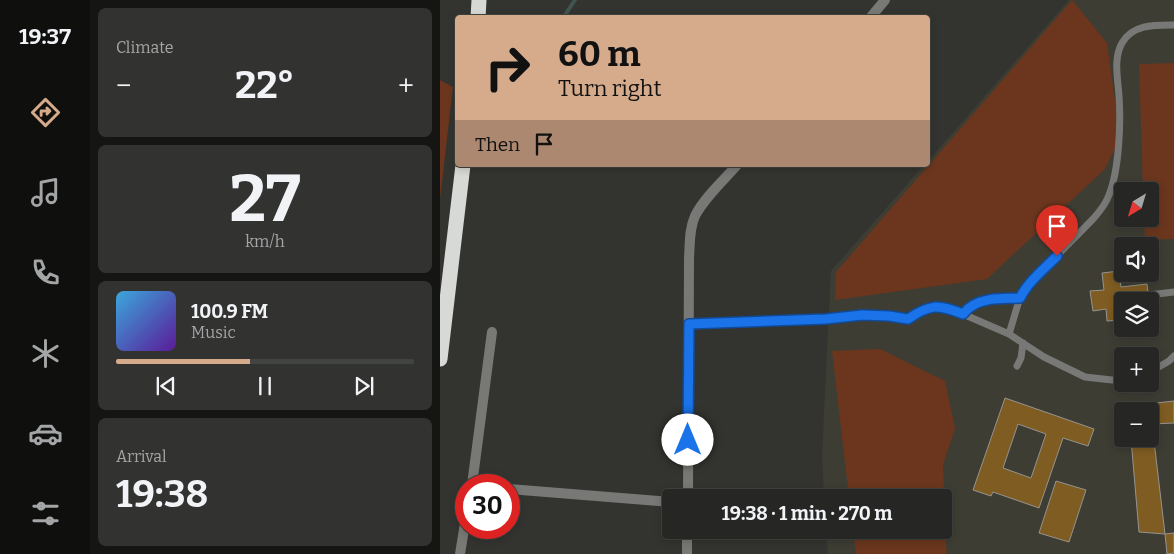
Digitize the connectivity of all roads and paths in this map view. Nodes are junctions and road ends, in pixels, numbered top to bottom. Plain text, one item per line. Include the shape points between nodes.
1 (479, 0) edge
2 (885, 0) edge
3 (478, 15) edge
4 (872, 15) edge
5 (1174, 25) edge
6 (463, 167) edge
7 (735, 167) edge
8 (1174, 292) edge
9 (1159, 294) edge
10 (1020, 298) junction
11 (963, 314) junction
12 (826, 319) joint
13 (689, 324) junction
14 (492, 332) dead end
15 (1009, 334) junction
16 (1023, 343) junction
17 (1174, 356) edge
18 (440, 359) edge
19 (1017, 366) dead end
20 (1159, 367) edge
21 (1114, 380) edge
22 (473, 474) edge
23 (688, 489) edge
24 (520, 490) edge
25 (662, 501) edge
26 (462, 539) edge
27 (687, 539) edge
28 (460, 554) edge
29 (687, 554) edge

1 - 3 highway
2 - 4 street
5 - 10 lane via 1140,28 1123,42 1117,65 1120,121 1117,161 1109,196 1094,218 1034,279
6 - 18 highway
7 - 13 street via 705,201 690,232
8 - 9 lane
10 - 11 lane via 979,302
10 - 15 lane
11 - 12 lane via 937,307 926,308 908,319 862,315
11 - 15 lane
12 - 13 street
13 - 23 street
14 - 22 street
15 - 16 lane
16 - 19 lane
16 - 21 lane via 1085,377
17 - 20 lane
24 - 25 street
26 - 28 street
27 - 29 street

